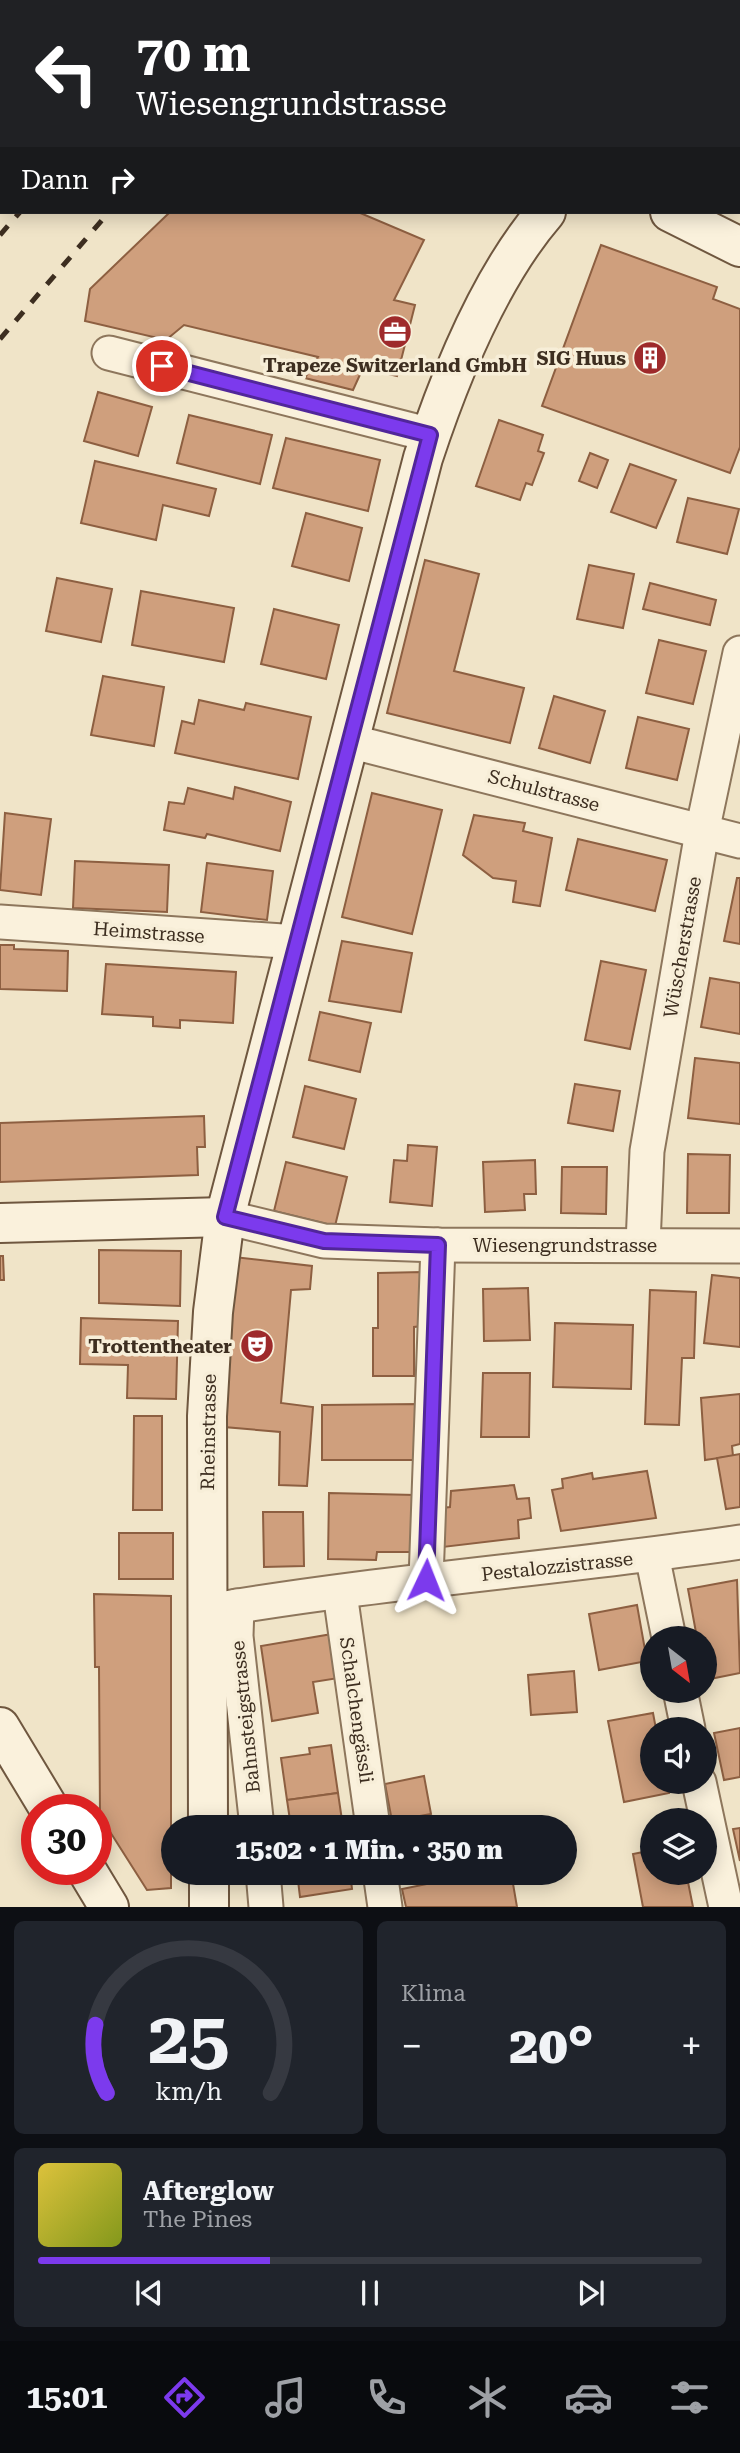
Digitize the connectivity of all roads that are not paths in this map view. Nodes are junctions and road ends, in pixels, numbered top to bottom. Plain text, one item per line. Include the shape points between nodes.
1 (545, 214) edge
2 (674, 214) edge
3 (740, 247) edge
4 (109, 353) dead end
5 (430, 435) junction
6 (740, 653) edge
7 (349, 741) junction
8 (702, 832) junction
9 (740, 841) edge
10 (0, 922) edge
11 (298, 942) junction
12 (225, 1217) junction
13 (0, 1223) edge
14 (643, 1244) junction
15 (438, 1245) junction
16 (740, 1246) edge
17 (740, 1542) edge
18 (652, 1555) junction
19 (426, 1580) junction
20 (340, 1593) junction
21 (223, 1609) junction
22 (667, 1626) edge
23 (0, 1727) edge
24 (40, 1794) edge
25 (702, 1794) edge
26 (209, 1815) edge
27 (256, 1815) edge
28 (371, 1815) edge
29 (96, 1885) edge
30 (209, 1885) edge
31 (264, 1885) edge
32 (382, 1885) edge
33 (109, 1907) edge
34 (209, 1907) edge
35 (267, 1907) edge
36 (385, 1907) edge
37 (726, 1907) edge

1 - 5 street, Rheinstrasse via 485,308
2 - 3 street
4 - 5 street
5 - 7 street, Rheinstrasse
6 - 8 street, Wüscherstrasse
7 - 8 street, Schulstrasse
7 - 11 street, Rheinstrasse
8 - 9 street, Schulstrasse
8 - 14 street, Wüscherstrasse via 647,1151
10 - 11 street, Heimstrasse
11 - 12 street, Rheinstrasse
12 - 13 street
12 - 15 street, Wiesengrundstrasse via 324,1241
12 - 21 street, Rheinstrasse via 207,1416
14 - 15 street, Wiesengrundstrasse
14 - 16 street, Wiesengrundstrasse
15 - 19 street
17 - 18 street, Pestalozzistrasse
18 - 19 street, Pestalozzistrasse
18 - 22 street
19 - 20 street, Pestalozzistrasse
20 - 21 street, Pestalozzistrasse
20 - 28 street, Schalchengässli
21 - 26 street, Rheinstrasse
21 - 27 street, Bahnsteigstrasse via 236,1636
23 - 24 street
25 - 37 street
29 - 33 street
30 - 34 street
31 - 35 street
32 - 36 street

